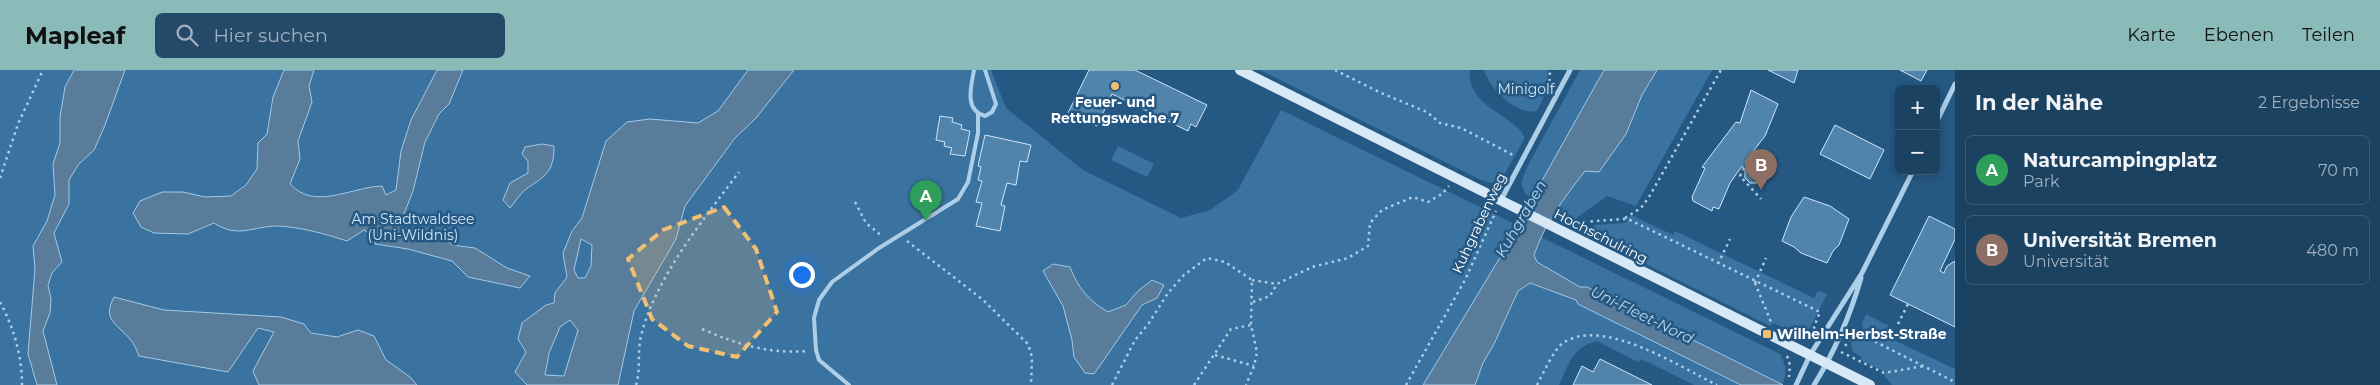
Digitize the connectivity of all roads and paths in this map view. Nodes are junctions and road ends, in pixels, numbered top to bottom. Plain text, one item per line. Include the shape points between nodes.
1 (43, 70) edge
2 (974, 70) edge
3 (985, 70) edge
4 (1240, 70) edge
5 (1335, 70) edge
6 (1570, 70) edge
7 (1721, 70) edge
8 (1955, 84) edge
9 (978, 114) junction
10 (1940, 115) edge
11 (1522, 159) junction
12 (1744, 168) dead end
13 (739, 172) dead end
14 (1911, 175) edge
15 (0, 178) edge
16 (1456, 178) junction
17 (1761, 199) dead end
18 (1501, 200) junction
19 (855, 202) dead end
20 (1624, 218) junction
21 (1548, 225) junction
22 (899, 235) junction
23 (1730, 240) dead end
24 (889, 242) junction
25 (1766, 258) dead end
26 (1718, 264) junction
27 (1862, 273) junction
28 (1252, 280) junction
29 (1755, 283) junction
30 (1277, 284) junction
31 (0, 302) edge
32 (1253, 302) junction
33 (1908, 304) dead end
34 (1898, 324) dead end
35 (1251, 325) junction
36 (1777, 326) dead end
37 (702, 329) dead end
38 (1856, 332) dead end
39 (1790, 334) dead end
40 (1798, 335) dead end
41 (1819, 341) junction
42 (816, 350) junction
43 (1215, 355) junction
44 (1810, 355) junction
45 (1852, 357) dead end
46 (1828, 363) junction
47 (1254, 366) junction
48 (1924, 366) junction
49 (1955, 382) edge
50 (22, 385) edge
51 (636, 385) edge
52 (849, 385) edge
53 (1030, 385) edge
54 (1112, 385) edge
55 (1194, 385) edge
56 (1246, 385) edge
57 (1406, 385) edge
58 (1537, 385) edge
59 (1717, 385) edge
60 (1796, 385) edge
61 (1814, 385) edge
62 (1870, 385) edge

1 - 15 path via 18,124
2 - 9 lane via 970,96 972,108
3 - 9 lane via 996,104 985,116
4 - 16 street, Hochschulring
5 - 11 path
6 - 11 street, Kuhgrabenweg
7 - 20 path via 1649,196 1640,208
8 - 10 street
9 - 22 lane via 978,133 968,182 958,199
11 - 18 street, Kuhgrabenweg
12 - 17 path via 1740,176
13 - 51 path via 687,242 655,298 641,336
14 - 27 street
16 - 18 street, Hochschulring
16 - 30 path via 1436,199 1428,202 1413,196 1382,210 1370,223 1368,246 1348,258 1312,267
18 - 21 street, Hochschulring
18 - 57 path, Kuhgrabenweg via 1465,280
19 - 24 path via 866,223
20 - 21 path
20 - 26 path
21 - 44 street, Hochschulring
22 - 24 lane
22 - 53 path via 982,299 1028,344 1032,357
23 - 26 path
24 - 42 lane via 832,282 819,300 814,318
25 - 29 path
26 - 29 path
27 - 41 street
27 - 46 street via 1854,302
28 - 30 path
28 - 32 path
28 - 54 path via 1225,262 1207,258 1184,275 1135,340
29 - 36 path via 1771,323
29 - 41 path via 1820,312 1814,327
30 - 32 path via 1270,296
31 - 50 path via 12,325
32 - 35 path
33 - 34 path
35 - 43 path via 1231,329
35 - 47 path via 1257,352
37 - 42 path via 737,344 761,349 783,353
38 - 48 path
39 - 40 path
41 - 44 street
42 - 52 lane via 819,360
43 - 47 path
43 - 55 path
44 - 46 street, Hochschulring
44 - 60 street
45 - 48 path via 1884,373
46 - 61 street
46 - 62 street, Hochschulring
47 - 56 path
48 - 49 path
58 - 59 path via 1561,344 1573,338 1596,335 1628,343

